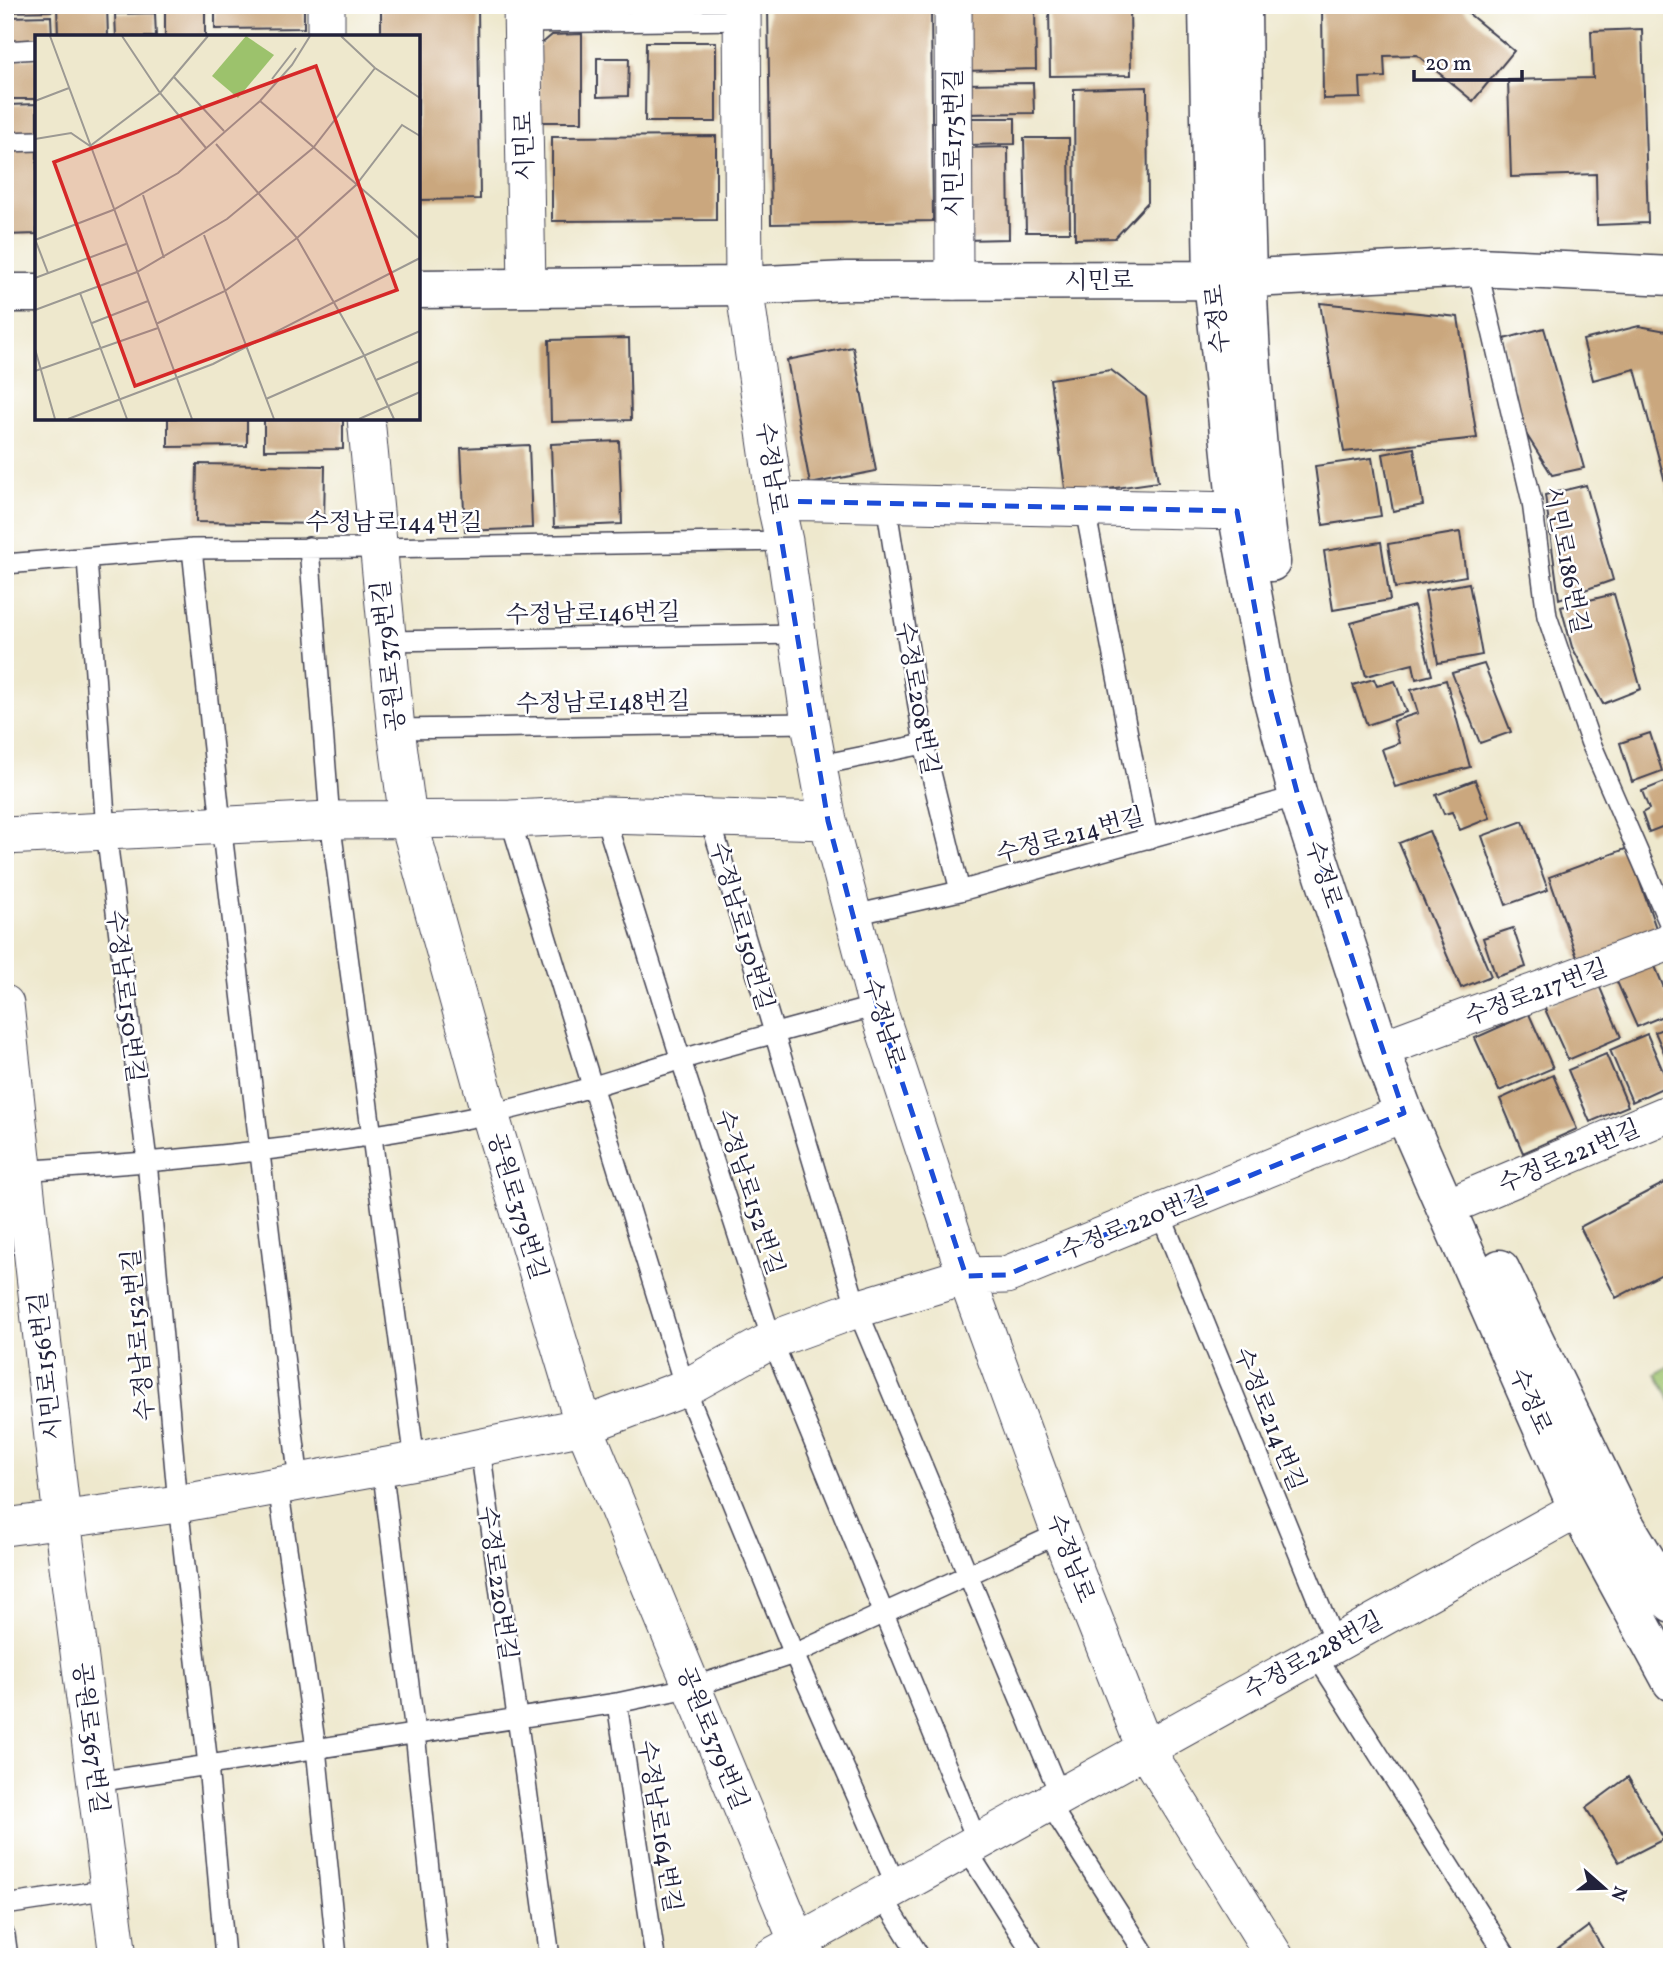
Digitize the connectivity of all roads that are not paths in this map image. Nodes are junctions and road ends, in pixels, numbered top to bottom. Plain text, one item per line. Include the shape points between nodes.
1 (326, 5) edge
2 (953, 5) edge
3 (1208, 5) edge
4 (1242, 5) edge
5 (742, 13) edge
6 (522, 14) edge
7 (326, 35) edge
8 (35, 49) edge
9 (5, 51) edge
10 (35, 141) edge
11 (5, 142) edge
12 (1477, 267) junction
13 (1672, 276) edge
14 (1229, 279) junction
15 (954, 281) junction
16 (744, 286) junction
17 (527, 288) junction
18 (420, 289) edge
19 (5, 293) edge
20 (35, 293) edge
21 (366, 420) edge
22 (775, 501) junction
23 (886, 503) junction
24 (1085, 509) junction
25 (1237, 511) junction
26 (784, 541) junction
27 (309, 547) junction
28 (377, 548) junction
29 (192, 549) junction
30 (87, 558) junction
31 (5, 564) edge
32 (798, 634) junction
33 (387, 641) junction
34 (810, 723) junction
35 (396, 729) junction
36 (924, 744) junction
37 (818, 759) junction
38 (1298, 796) junction
39 (604, 815) junction
40 (710, 818) junction
41 (408, 819) junction
42 (510, 819) junction
43 (330, 820) junction
44 (828, 821) junction
45 (221, 824) junction
46 (106, 831) junction
47 (5, 836) edge
48 (1149, 839) junction
49 (960, 891) junction
50 (854, 915) junction
51 (1672, 930) edge
52 (1672, 941) edge
53 (5, 1004) edge
54 (877, 1006) junction
55 (773, 1033) junction
56 (1400, 1042) junction
57 (681, 1060) junction
58 (592, 1088) junction
59 (1672, 1112) edge
60 (490, 1114) junction
61 (1404, 1114) junction
62 (372, 1136) junction
63 (261, 1151) junction
64 (147, 1161) junction
65 (14, 1171) edge
66 (1466, 1199) junction
67 (1160, 1213) junction
68 (966, 1276) junction
69 (857, 1309) junction
70 (772, 1340) junction
71 (685, 1388) junction
72 (584, 1426) junction
73 (480, 1448) junction
74 (398, 1464) junction
75 (289, 1484) junction
76 (178, 1504) junction
77 (1578, 1508) junction
78 (62, 1520) junction
79 (5, 1527) edge
80 (1060, 1533) junction
81 (967, 1574) junction
82 (1672, 1603) edge
83 (885, 1613) junction
84 (1325, 1648) junction
85 (794, 1654) junction
86 (1672, 1682) edge
87 (692, 1687) junction
88 (617, 1703) junction
89 (516, 1718) junction
90 (415, 1734) junction
91 (316, 1748) junction
92 (1145, 1748) junction
93 (208, 1765) junction
94 (96, 1782) junction
95 (1054, 1798) junction
96 (971, 1844) junction
97 (110, 1889) junction
98 (889, 1890) junction
99 (5, 1905) edge
100 (5, 1935) edge
101 (792, 1951) edge
102 (8, 1957) edge
103 (118, 1957) edge
104 (225, 1957) edge
105 (337, 1957) edge
106 (438, 1957) edge
107 (550, 1957) edge
108 (654, 1957) edge
109 (920, 1957) edge
110 (1035, 1957) edge
111 (1147, 1957) edge
112 (1275, 1957) edge
113 (1507, 1957) edge

1 - 7 street
2 - 15 street, 시민로175번길
3 - 14 main road, 수정로
4 - 14 main road, 수정로
5 - 6 lane, 수정남로
5 - 16 street, 수정남로
6 - 17 street, 시민로
8 - 9 lane
10 - 11 lane
12 - 13 main road, 시민로
12 - 14 main road, 시민로
12 - 51 lane, 시민로186번길 via 1532,502 1548,616 1591,741
14 - 15 main road, 시민로
14 - 25 main road, 수정로
14 - 56 main road, 수정로 via 1283,650 1326,813
15 - 16 main road, 시민로
16 - 17 main road, 시민로
16 - 22 street, 수정남로
17 - 18 main road, 시민로
19 - 20 main road
21 - 28 street, 공원로379번길
22 - 23 street
22 - 26 street, 수정남로
23 - 24 street
23 - 36 lane, 수정로208번길
24 - 25 street
24 - 48 lane
25 - 38 main road, 수정로 via 1269,685
26 - 28 lane, 수정남로144번길
26 - 32 street, 수정남로
27 - 28 lane, 수정남로144번길
27 - 29 lane, 수정남로144번길
27 - 43 lane
28 - 33 street, 공원로379번길
29 - 30 lane, 수정남로144번길
29 - 45 lane
30 - 31 lane, 수정남로144번길
30 - 46 lane, 수정남로150번길
32 - 33 lane, 수정남로146번길
32 - 34 street, 수정남로
33 - 35 street, 공원로379번길
34 - 35 lane, 수정남로148번길
34 - 37 street, 수정남로
35 - 41 street, 공원로379번길
36 - 37 lane via 835,762
36 - 49 lane, 수정로208번길
37 - 44 street, 수정남로
38 - 48 lane, 수정로214번길
38 - 61 main road, 수정로
39 - 40 street, 수정남로150번길
39 - 42 street, 수정남로150번길
39 - 57 lane
40 - 44 street, 수정남로150번길
40 - 55 lane, 수정남로150번길
41 - 42 street, 수정남로150번길
41 - 43 street, 수정남로150번길
41 - 60 street, 공원로379번길
42 - 58 lane
43 - 45 street, 수정남로150번길
43 - 62 lane
44 - 50 street, 수정남로
45 - 46 street, 수정남로150번길
45 - 63 lane
46 - 47 street, 수정남로150번길
46 - 64 lane, 수정남로150번길
48 - 49 lane, 수정로214번길
49 - 50 lane, 수정로214번길
50 - 54 street, 수정남로
52 - 56 street, 수정로217번길
53 - 65 street, 시민로156번길
54 - 55 lane
54 - 68 street, 수정남로
55 - 57 lane
55 - 69 lane
56 - 66 main road, 수정로
57 - 58 lane
57 - 70 lane, 수정남로152번길
58 - 60 lane
58 - 71 lane
59 - 66 street, 수정로221번길
60 - 62 lane
60 - 72 street, 공원로379번길
61 - 67 street, 수정로220번길
61 - 77 main road, 수정로
62 - 63 lane
62 - 74 lane
63 - 64 lane
63 - 75 lane
64 - 65 lane
64 - 76 lane, 수정남로152번길
65 - 78 street, 시민로156번길
66 - 82 main road, 수정로 via 1622,1520
67 - 68 street, 수정로220번길 via 1006,1275
67 - 84 lane, 수정로214번길
68 - 69 street, 수정로220번길
68 - 80 street, 수정남로
69 - 70 street, 수정로220번길
69 - 81 lane
70 - 71 street, 수정로220번길
70 - 83 lane
71 - 72 street, 수정로220번길
71 - 85 lane
72 - 73 street, 수정로220번길
72 - 87 street, 공원로379번길
73 - 74 street, 수정로220번길
73 - 89 lane, 수정로220번길
74 - 75 street, 수정로220번길
74 - 90 lane
75 - 76 street, 수정로220번길
75 - 91 lane
76 - 78 street, 수정로220번길
76 - 93 lane
77 - 84 street, 수정로228번길
77 - 86 main road, 수정로
78 - 79 street, 수정로220번길
78 - 94 street, 공원로367번길
80 - 81 lane
80 - 92 street, 수정남로
81 - 83 lane
81 - 95 lane
83 - 85 lane
83 - 96 lane
84 - 92 street, 수정로228번길
84 - 113 lane, 수정로214번길
85 - 87 lane
85 - 98 lane
87 - 88 lane
87 - 101 street, 공원로379번길
88 - 89 lane
88 - 108 lane, 수정남로164번길
89 - 90 lane
89 - 107 lane
90 - 91 lane
90 - 106 lane
91 - 93 lane
91 - 105 lane
92 - 95 street, 수정로228번길
92 - 112 street, 수정남로
93 - 94 lane
93 - 104 lane
94 - 97 street, 공원로367번길
95 - 96 street, 수정로228번길
95 - 111 lane
96 - 98 street, 수정로228번길
96 - 110 lane
97 - 99 lane
97 - 103 street, 공원로367번길
98 - 101 street, 수정로228번길
98 - 109 lane
100 - 102 lane

